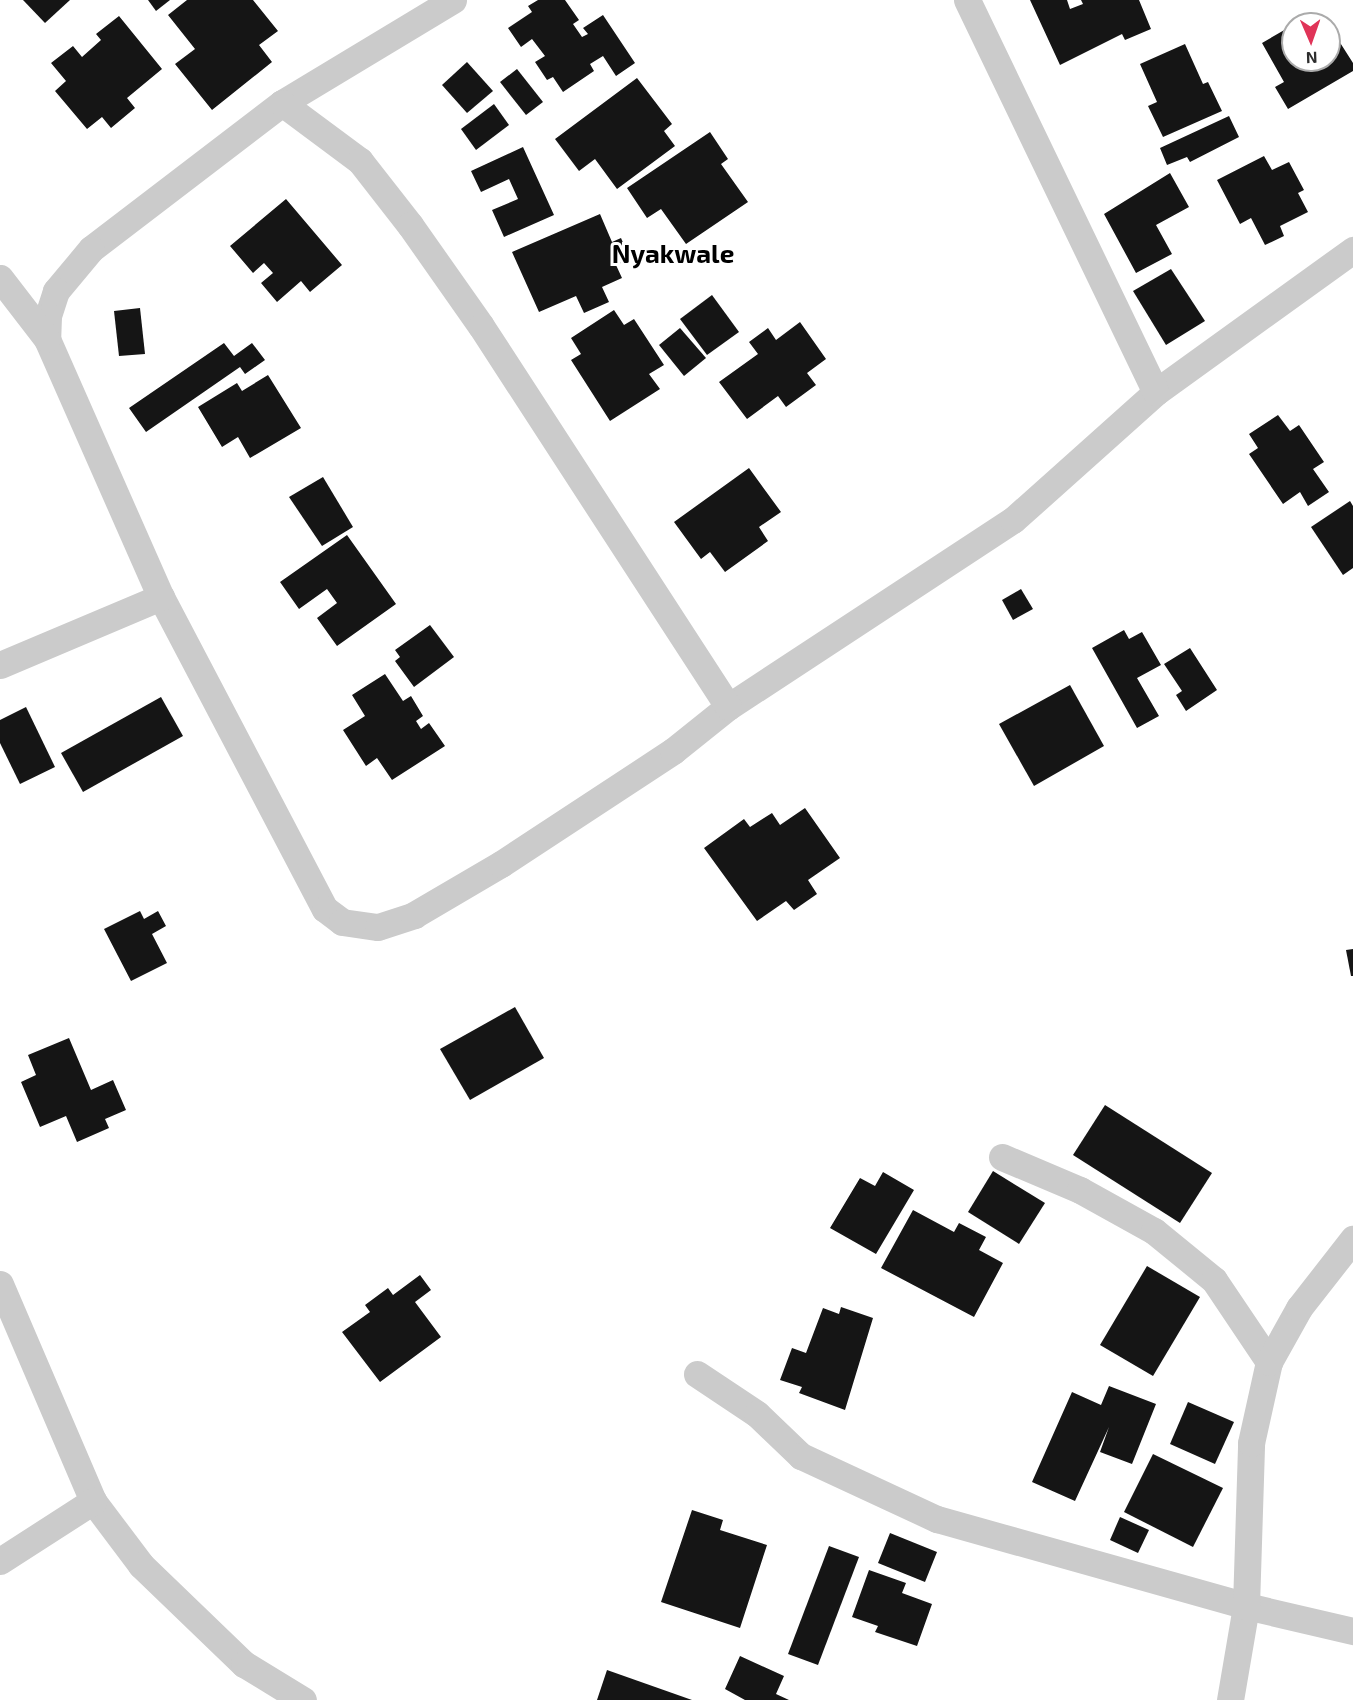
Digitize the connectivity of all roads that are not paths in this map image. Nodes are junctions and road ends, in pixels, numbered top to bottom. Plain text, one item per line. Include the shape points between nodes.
1 (453, 0) edge
2 (967, 0) edge
3 (282, 103) junction
4 (1353, 250) edge
5 (0, 278) edge
6 (9, 306) edge
7 (47, 339) junction
8 (1156, 392) junction
9 (161, 597) junction
10 (0, 665) edge
11 (728, 707) junction
12 (1002, 1156) dead end
13 (1353, 1239) edge
14 (0, 1284) edge
15 (1269, 1362) junction
16 (697, 1374) dead end
17 (93, 1501) junction
18 (0, 1561) edge
19 (1246, 1606) junction
20 (1353, 1631) edge
21 (303, 1700) edge
22 (1230, 1700) edge

1 - 3 street
2 - 8 street
3 - 7 street via 91,249 56,291 48,316
3 - 11 street via 360,161 410,225 481,326
4 - 8 street
5 - 6 street
6 - 7 street
7 - 9 street
8 - 11 street via 1013,520
9 - 10 street
9 - 11 street via 325,909 342,922 378,927 414,915 501,864 673,751
12 - 15 street via 1080,1190 1154,1231 1214,1280
13 - 15 street via 1299,1308
14 - 17 street
15 - 19 street via 1251,1443
16 - 19 street via 757,1414 801,1456 937,1519
17 - 18 street
17 - 21 street via 141,1565 244,1664
19 - 20 street
19 - 22 street

